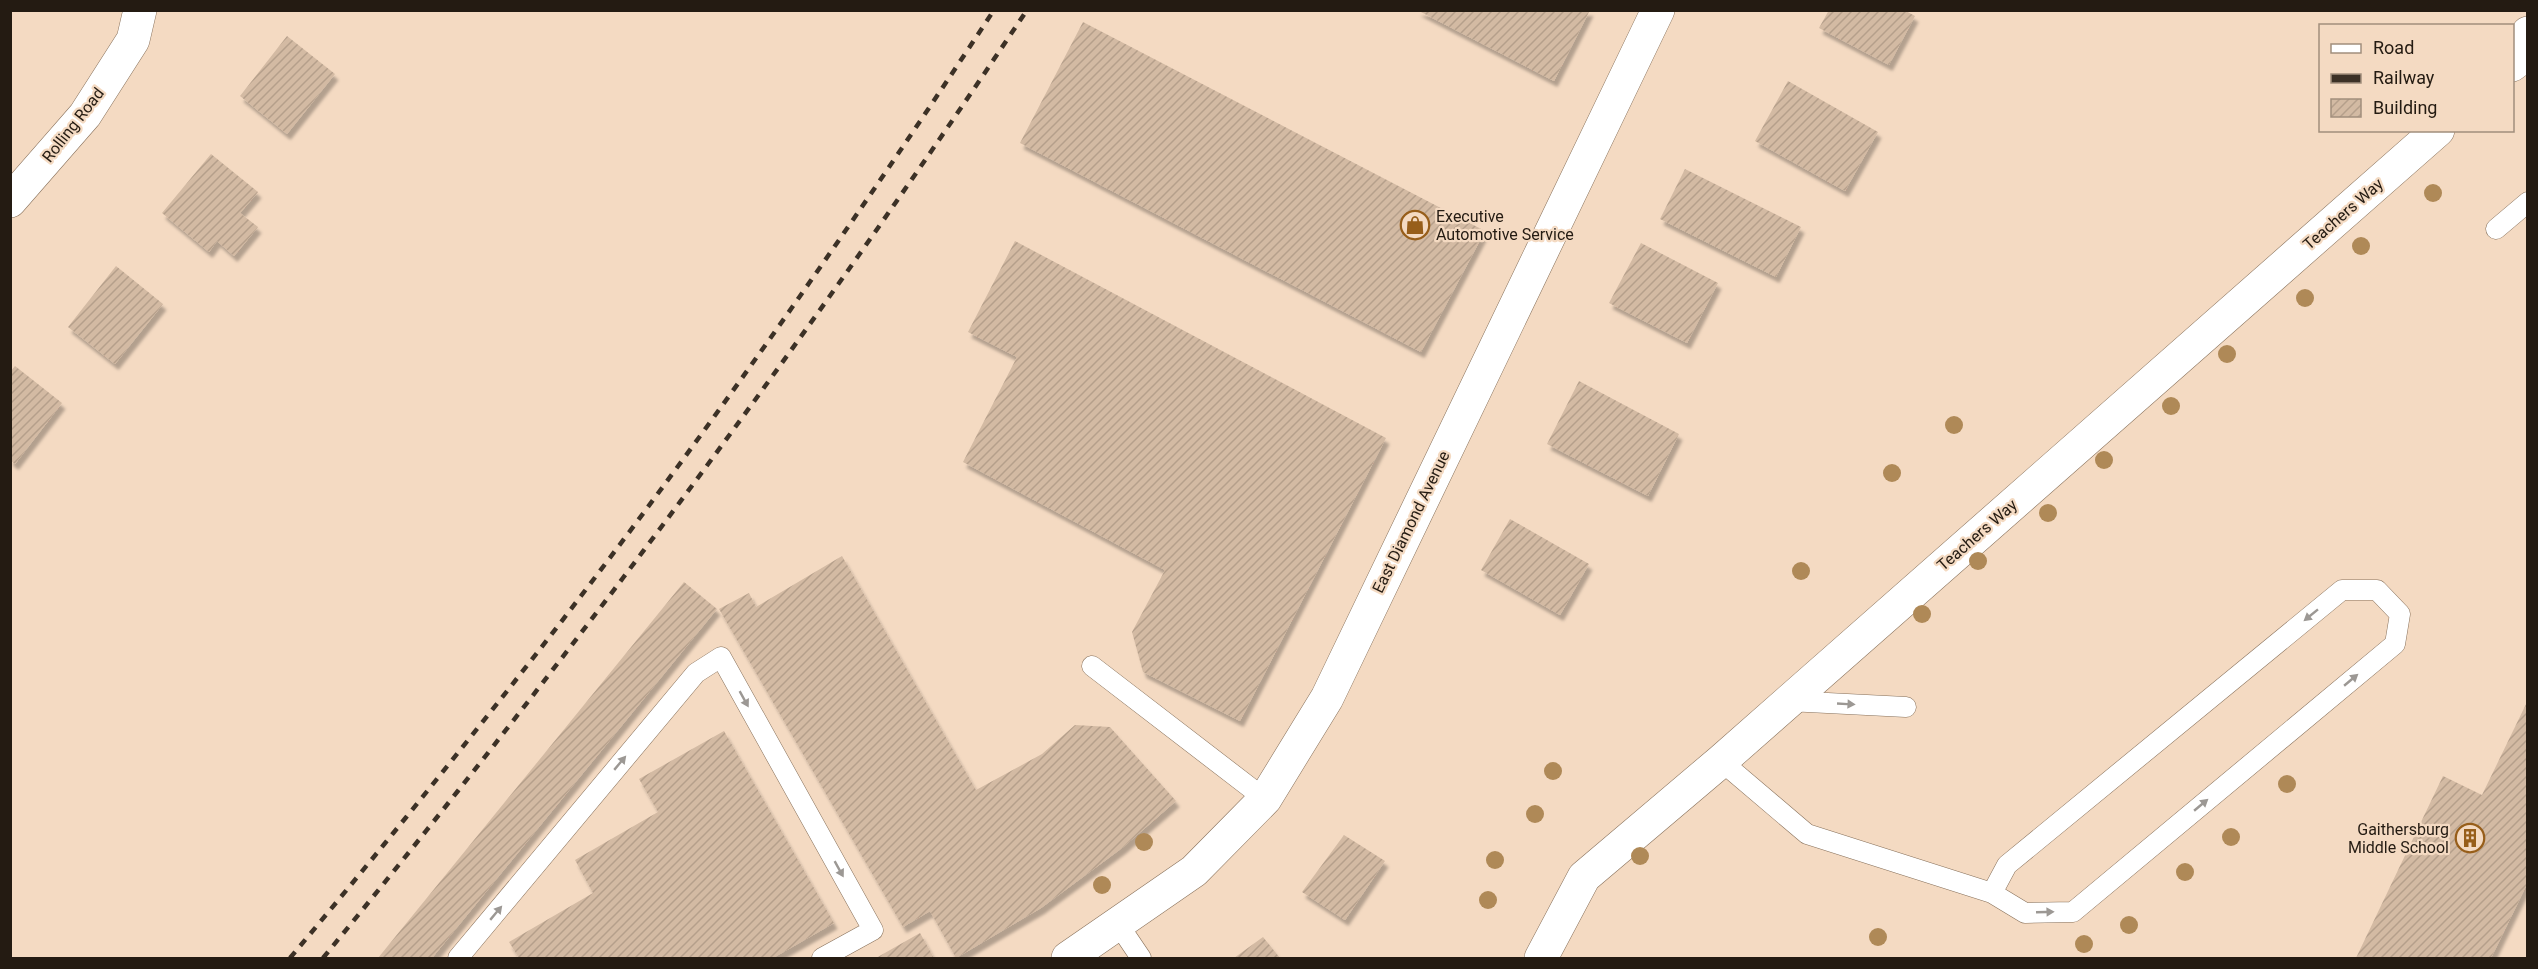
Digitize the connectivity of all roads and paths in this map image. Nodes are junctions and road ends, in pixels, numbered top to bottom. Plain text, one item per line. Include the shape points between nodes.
1 (140, 10) edge
2 (1658, 10) edge
3 (2436, 132) edge
4 (10, 201) edge
5 (2528, 202) edge
6 (2496, 229) dead end
7 (1092, 666) dead end
8 (1788, 701) junction
9 (1906, 707) dead end
10 (1720, 761) junction
11 (1265, 799) junction
12 (1992, 893) junction
13 (1118, 924) junction
14 (458, 958) edge
15 (822, 958) edge
16 (1068, 958) edge
17 (1141, 958) edge
18 (1541, 958) edge

1 - 4 street, Rolling Road via 133,40 86,115
2 - 11 street, East Diamond Avenue via 1327,698
3 - 8 street, Teachers Way
5 - 6 lane
7 - 11 lane
8 -> 9 lane
8 - 10 street, Teachers Way
10 - 12 lane via 1807,834
10 - 18 street, Teachers Way via 1584,877
11 - 13 street, East Diamond Avenue via 1194,871
12 -> 12 lane via 2025,913 2073,912 2395,644 2400,614 2378,590 2342,591 2007,865
13 - 16 street, East Diamond Avenue
13 - 17 lane
14 -> 15 lane via 696,673 721,657 873,930

